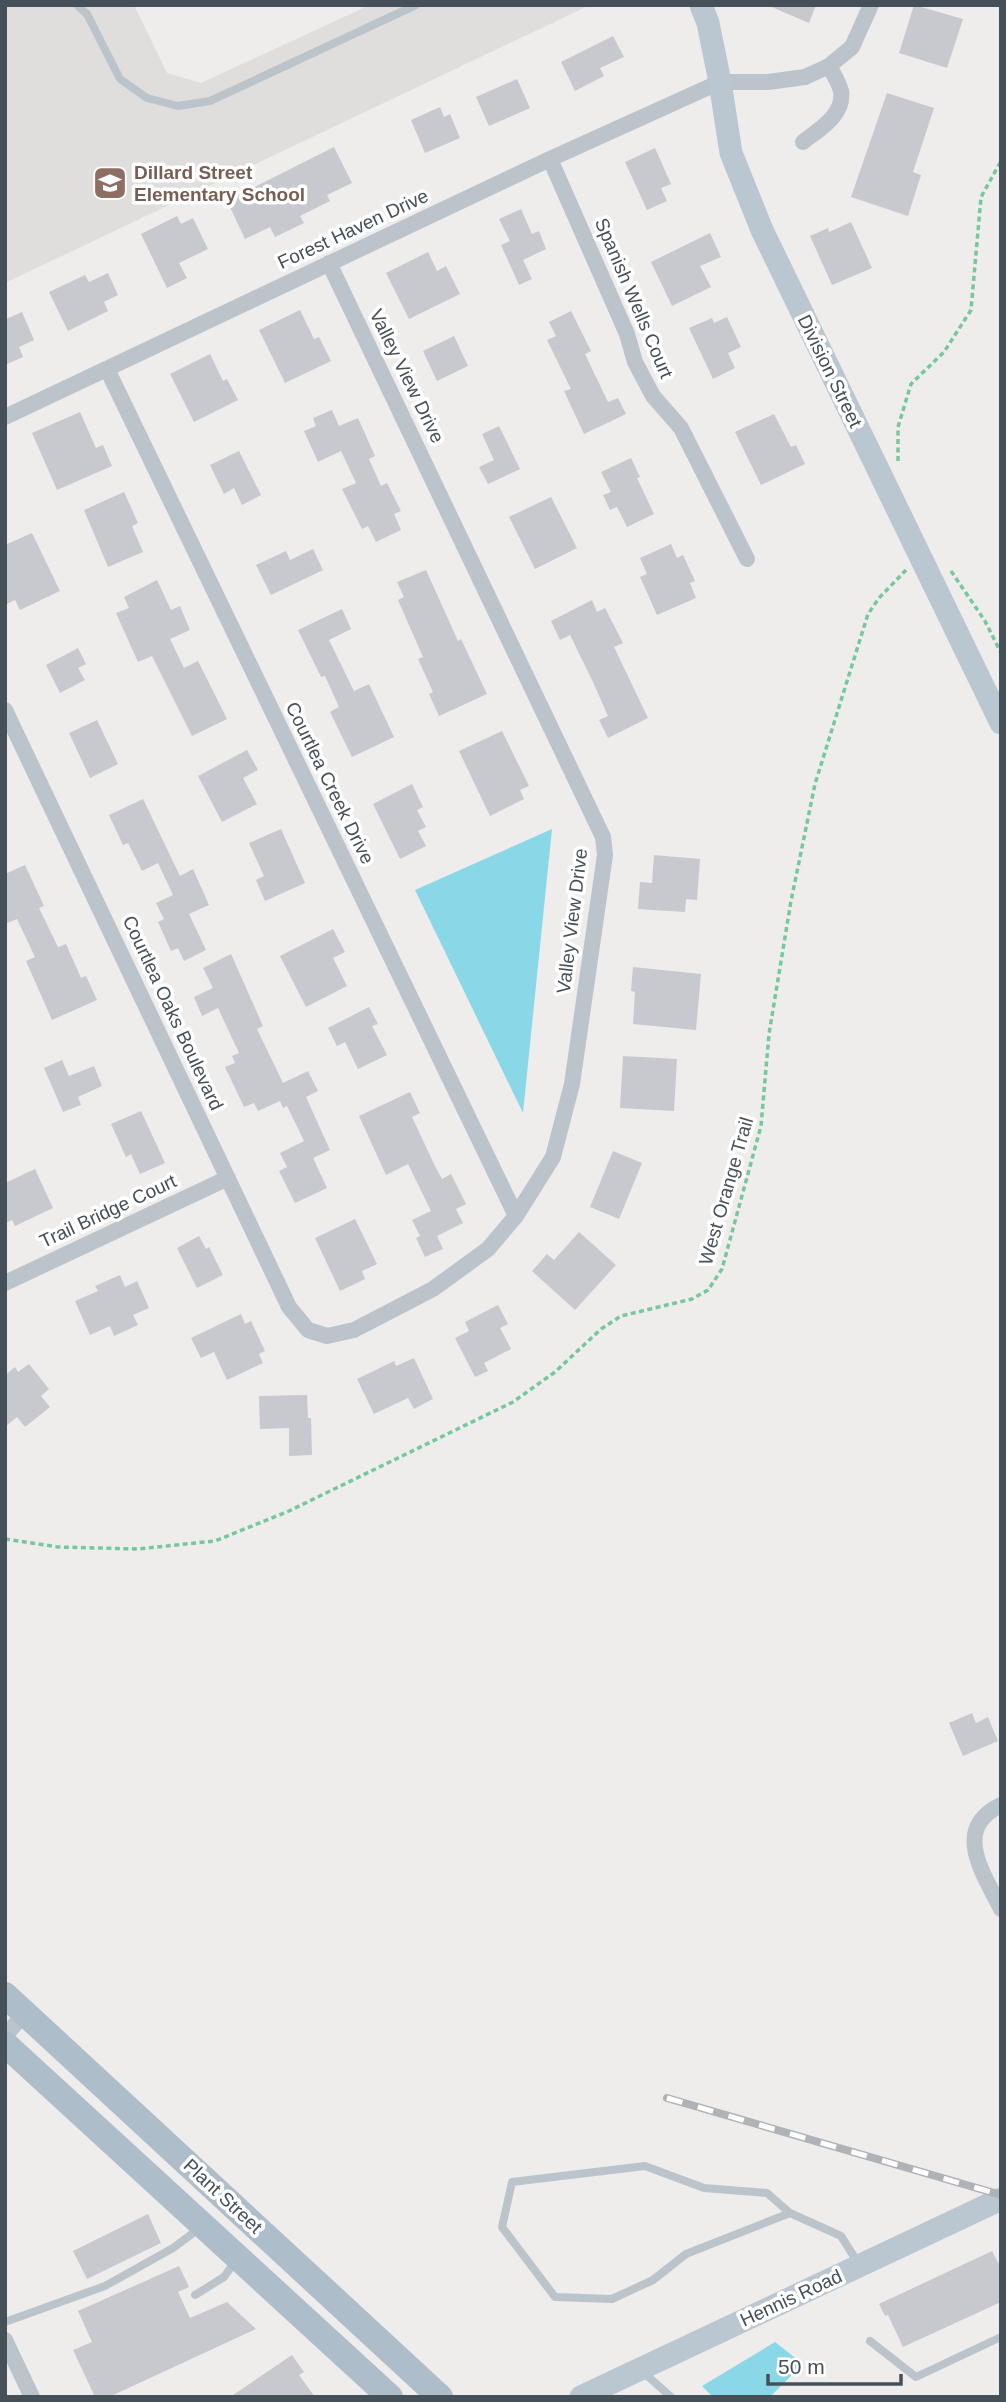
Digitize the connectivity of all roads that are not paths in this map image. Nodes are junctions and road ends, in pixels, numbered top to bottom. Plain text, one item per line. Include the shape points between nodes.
1 (77, 5) edge
2 (416, 5) edge
3 (701, 5) edge
4 (871, 5) edge
5 (830, 66) junction
6 (720, 82) junction
7 (803, 142) dead end
8 (551, 159) junction
9 (329, 264) junction
10 (107, 369) junction
11 (5, 417) edge
12 (747, 559) dead end
13 (5, 710) edge
14 (1001, 723) edge
15 (228, 1178) junction
16 (516, 1216) junction
17 (5, 1283) edge
18 (307, 1330) joint
19 (997, 1807) edge
20 (1001, 1909) edge
21 (5, 1995) edge
22 (25, 2013) junction
23 (5, 2036) edge
24 (5, 2044) edge
25 (1001, 2199) edge
26 (790, 2213) junction
27 (204, 2226) junction
28 (238, 2258) junction
29 (859, 2266) junction
30 (195, 2295) dead end
31 (5, 2322) edge
32 (1001, 2337) edge
33 (5, 2340) edge
34 (870, 2341) dead end
35 (640, 2369) junction
36 (32, 2397) edge
37 (390, 2397) edge
38 (440, 2397) edge
39 (581, 2397) edge
40 (671, 2397) edge

1 - 2 lane via 120,79 147,97 178,106 210,101
3 - 6 street, Division Street
4 - 5 street via 852,47
5 - 6 street via 805,77
5 - 7 street via 841,92 839,106 829,122
6 - 8 street, Forest Haven Drive
6 - 14 street, Division Street via 731,153 762,230
8 - 9 street, Forest Haven Drive
8 - 12 street, Spanish Wells Court via 635,362 653,396 681,428
9 - 10 street, Forest Haven Drive
9 - 16 street, Valley View Drive via 603,837 605,855 572,1084 553,1157
10 - 11 street, Forest Haven Drive
10 - 16 street, Courtlea Creek Drive
13 - 15 street, Courtlea Oaks Boulevard
15 - 17 street, Trail Bridge Court
15 - 18 street, Courtlea Oaks Boulevard via 289,1307
16 - 18 street, Valley View Drive via 488,1249 433,1289 354,1330 327,1336
19 - 20 street via 980,1820 974,1852
21 - 22 main road, Plant Street
22 - 23 street
22 - 38 main road, Plant Street
24 - 27 main road, Plant Street
25 - 29 street, Hennis Road
26 - 26 lane via 686,2254 653,2280 611,2299 555,2297 502,2227 512,2182 645,2166 704,2188 767,2193
26 - 29 lane via 841,2236
27 - 28 main road, Plant Street
27 - 31 lane via 105,2286
28 - 30 lane via 224,2277
28 - 37 main road, Plant Street
29 - 35 street, Hennis Road
32 - 34 lane via 916,2378
33 - 36 street
35 - 39 street, Hennis Road
35 - 40 lane

